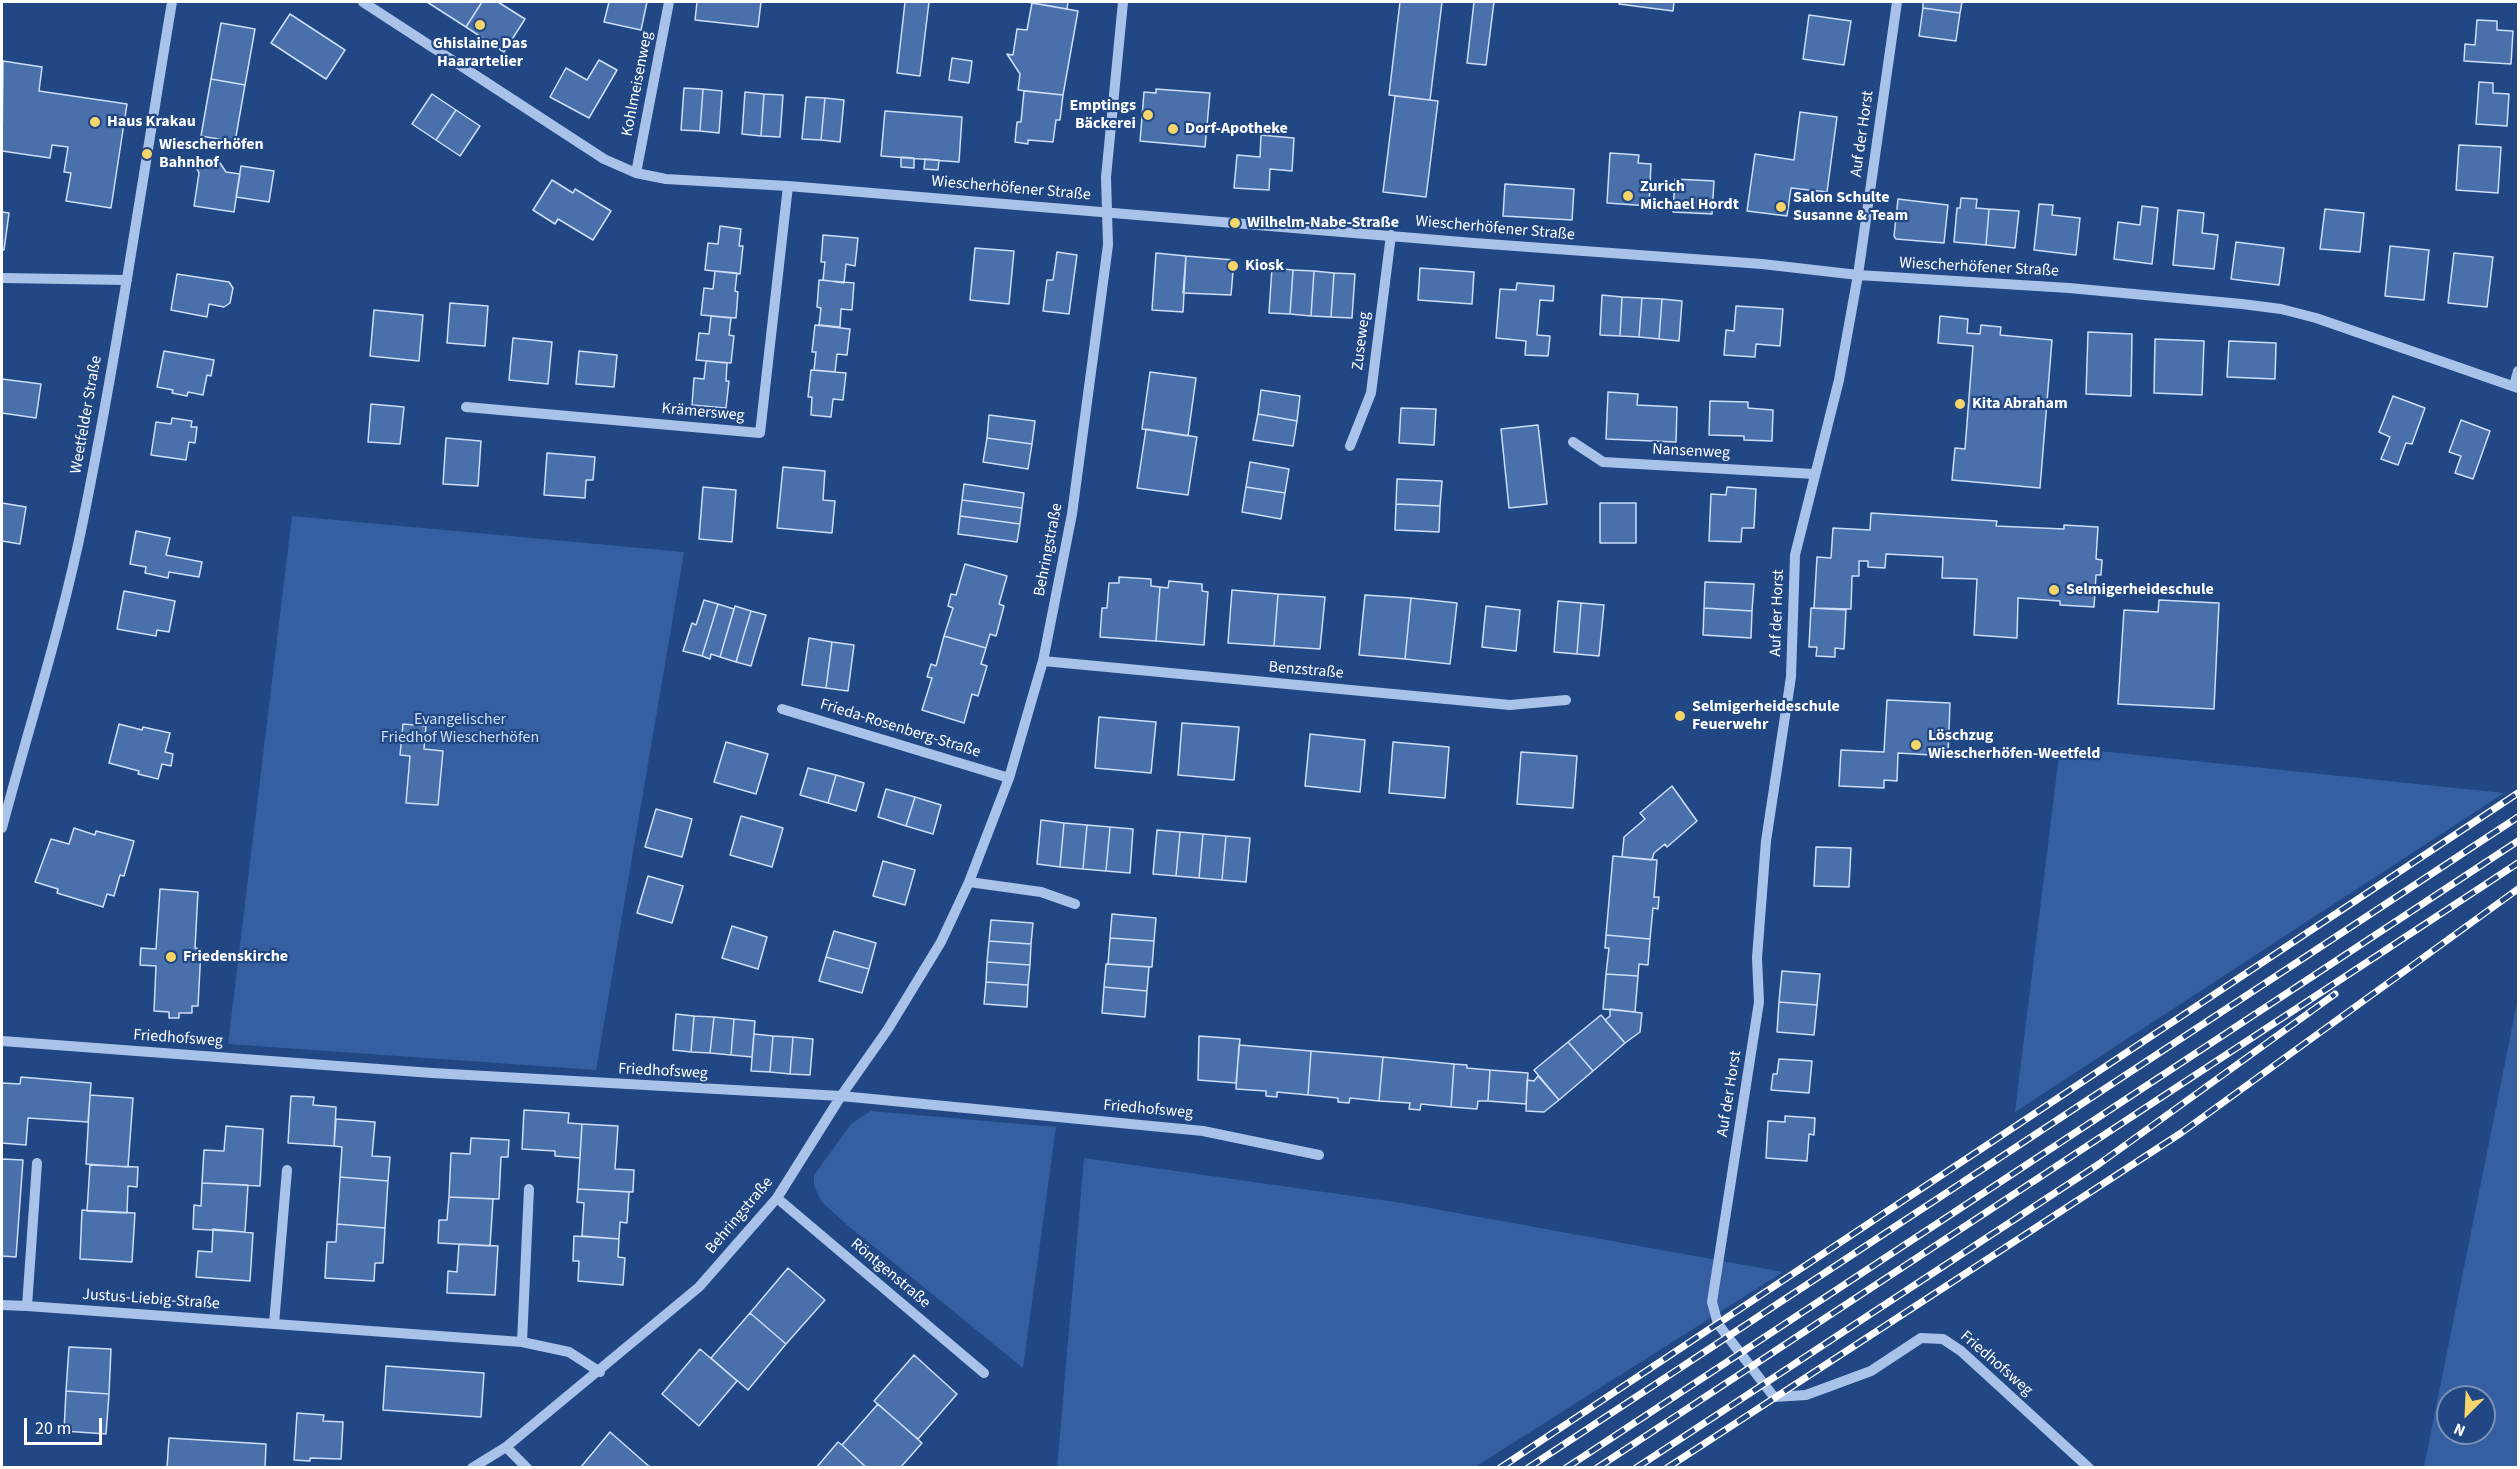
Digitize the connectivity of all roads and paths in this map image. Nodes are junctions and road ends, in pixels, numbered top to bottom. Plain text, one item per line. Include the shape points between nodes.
1 (172, 2) edge
2 (363, 2) edge
3 (669, 2) edge
4 (1123, 2) edge
5 (1897, 2) edge
6 (636, 173) junction
7 (788, 186) junction
8 (1106, 212) junction
9 (1391, 236) junction
10 (1858, 275) junction
11 (2, 278) edge
12 (127, 280) junction
13 (2518, 371) edge
14 (2516, 387) edge
15 (466, 406) dead end
16 (1573, 442) dead end
17 (1350, 446) dead end
18 (1814, 474) junction
19 (1043, 661) junction
20 (1566, 700) dead end
21 (782, 709) dead end
22 (1009, 778) junction
23 (2, 828) edge
24 (969, 882) junction
25 (1075, 904) dead end
26 (2, 1041) edge
27 (841, 1096) junction
28 (1319, 1155) dead end
29 (37, 1163) dead end
30 (287, 1170) dead end
31 (529, 1189) dead end
32 (777, 1198) junction
33 (1722, 1230) joint
34 (2, 1305) edge
35 (27, 1306) junction
36 (274, 1324) junction
37 (522, 1342) junction
38 (600, 1372) junction
39 (984, 1373) dead end
40 (506, 1447) junction
41 (472, 1467) edge
42 (527, 1467) edge
43 (2089, 1467) edge

1 - 12 street, Weetfelder Straße
2 - 6 street, Wiescherhöfener Straße via 603,159
3 - 6 street, Kohlmeisenweg
4 - 8 street
5 - 10 street, Auf der Horst
6 - 7 street, Wiescherhöfener Straße via 666,179
7 - 8 street, Wiescherhöfener Straße
7 - 15 street, Krämersweg via 760,433
8 - 9 street, Wiescherhöfener Straße
8 - 19 street, Behringstraße via 1108,245 1074,502
9 - 10 street, Wiescherhöfener Straße
9 - 17 street, Zuseweg via 1371,393
10 - 14 street, Wiescherhöfener Straße via 2069,288 2281,309
10 - 18 street, Auf der Horst via 1839,380
11 - 12 street
12 - 23 street, Weetfelder Straße via 80,533
13 - 14 street
16 - 18 street, Nansenweg via 1603,462
18 - 33 street, Auf der Horst via 1795,555 1791,676 1766,842 1757,958 1759,1002
19 - 20 street, Benzstraße via 1510,705
19 - 22 street, Behringstraße
21 - 22 street, Frieda-Rosenberg-Straße
22 - 24 street, Behringstraße
24 - 25 street via 1041,892
24 - 27 street, Behringstraße via 941,942
26 - 27 street, Friedhofsweg via 432,1074
27 - 28 street, Friedhofsweg via 1203,1131
27 - 32 street, Behringstraße
29 - 35 street
30 - 36 street
31 - 37 street
32 - 38 street, Behringstraße via 699,1287
32 - 39 street, Röntgenstraße
33 - 43 street, Friedhofsweg via 1712,1302 1718,1324 1774,1397 1806,1395 1871,1371 1921,1338 1943,1339 1961,1350
34 - 35 street, Justus-Liebig-Straße
35 - 36 street, Justus-Liebig-Straße
36 - 37 street, Justus-Liebig-Straße
37 - 38 street, Justus-Liebig-Straße via 568,1352
38 - 40 street, Behringstraße
40 - 41 street, Behringstraße
40 - 42 street

